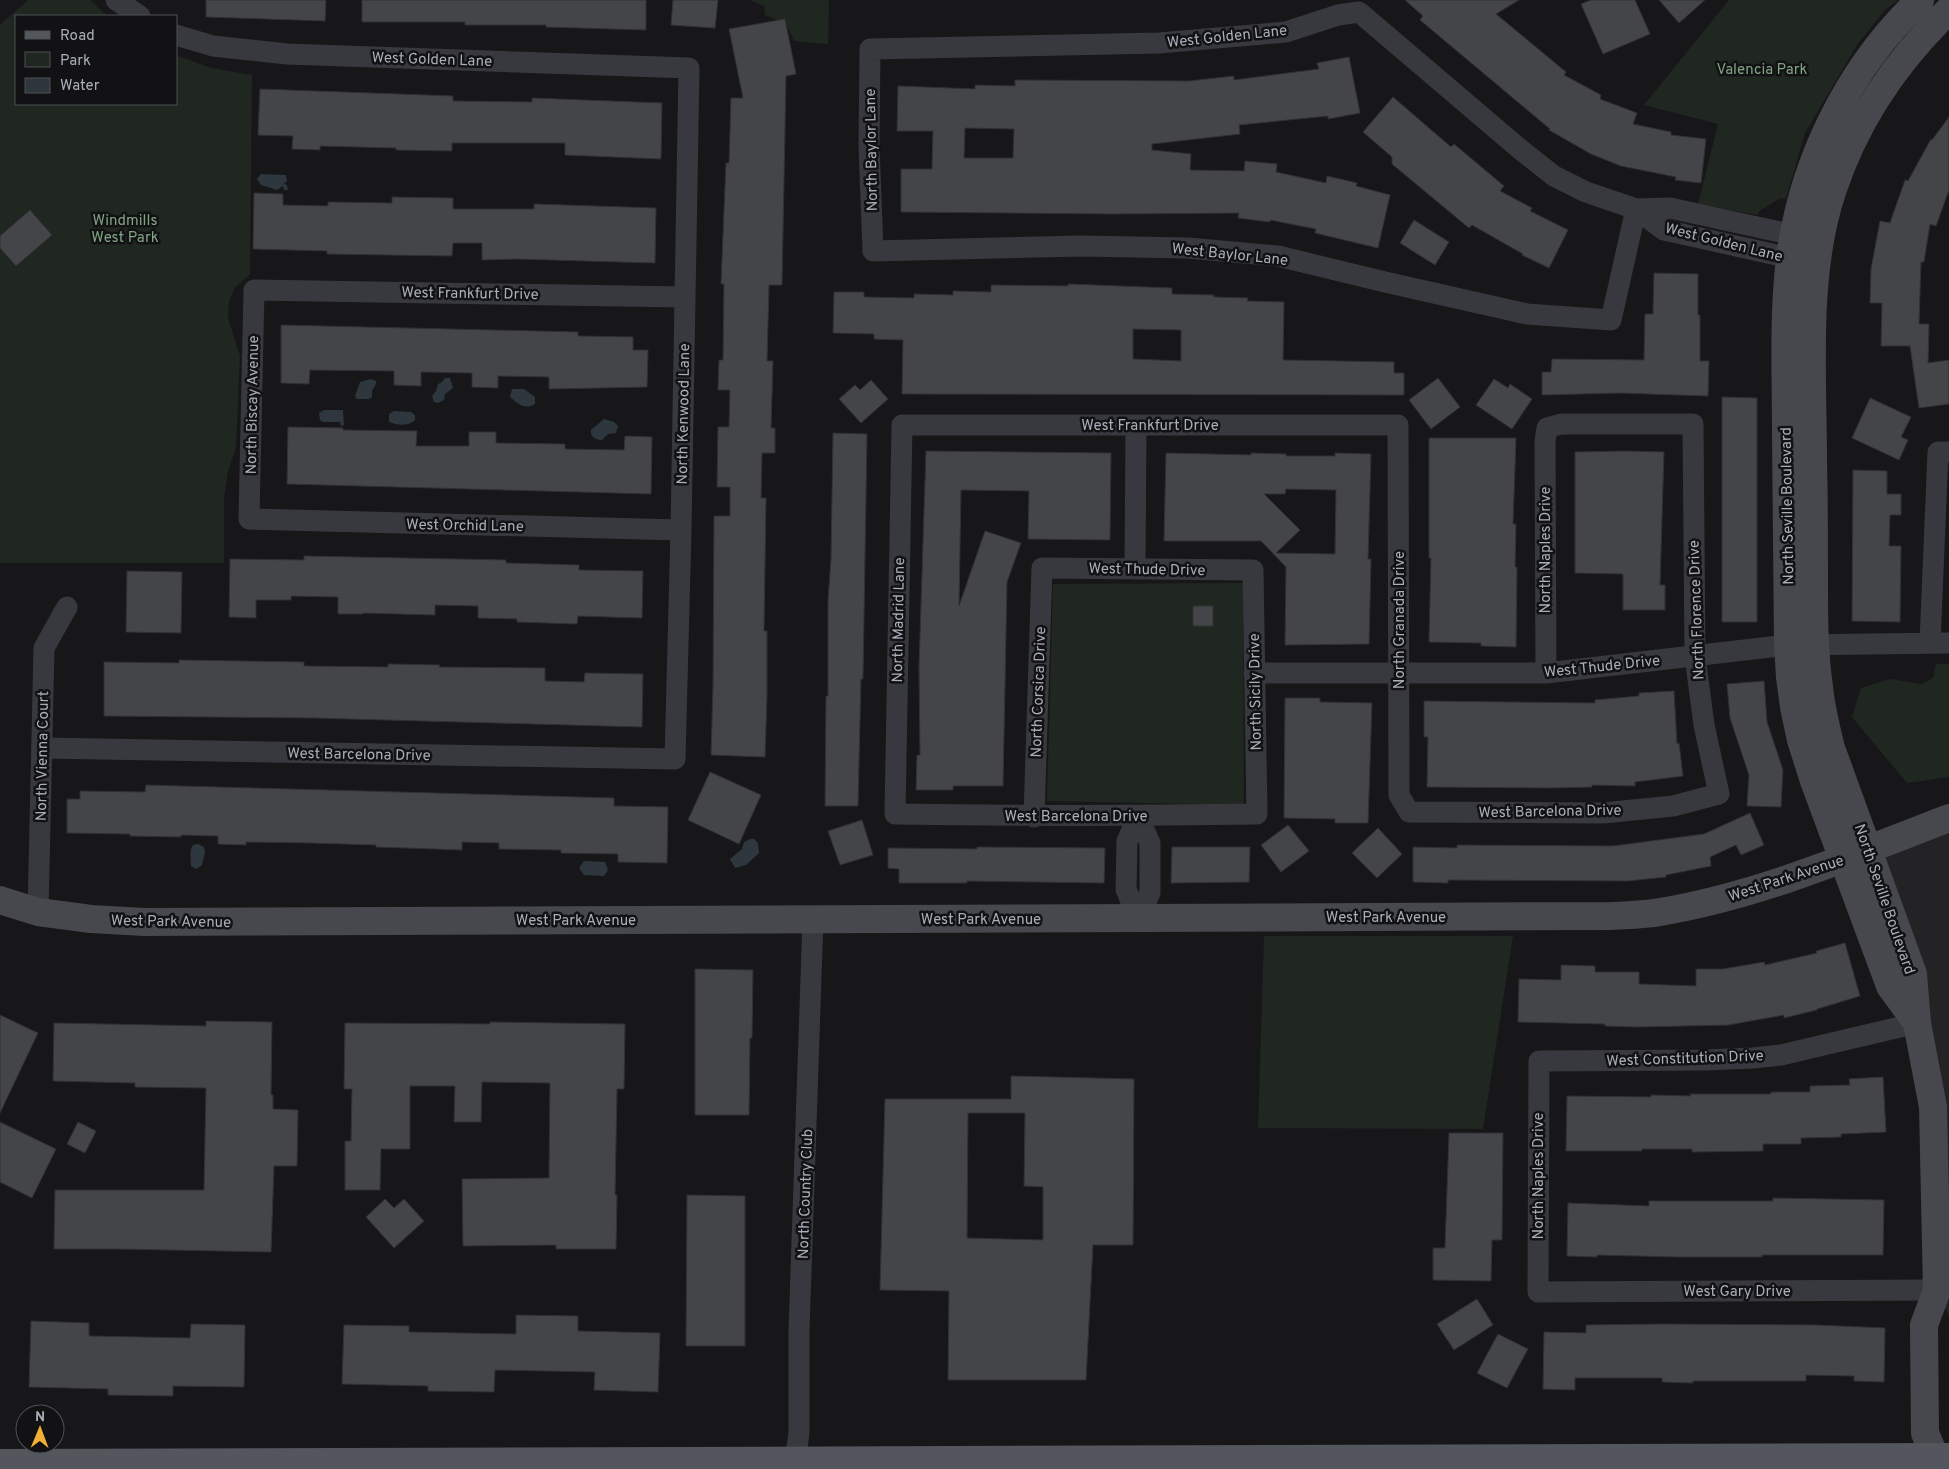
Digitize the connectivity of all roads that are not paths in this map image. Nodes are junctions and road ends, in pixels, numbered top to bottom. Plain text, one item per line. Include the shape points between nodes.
1 (116, 0) edge
2 (1920, 0) edge
3 (1949, 10) edge
4 (138, 15) edge
5 (178, 36) edge
6 (870, 49) joint
7 (689, 68) joint
8 (1636, 209) junction
9 (1792, 247) junction
10 (873, 251) joint
11 (1819, 252) junction
12 (254, 290) joint
13 (685, 297) junction
14 (1693, 424) joint
15 (902, 425) joint
16 (1136, 425) junction
17 (1398, 425) joint
18 (1944, 452) edge
19 (249, 519) joint
20 (681, 530) junction
21 (1042, 568) joint
22 (1135, 569) junction
23 (1253, 570) joint
24 (67, 607) dead end
25 (1940, 643) edge
26 (1801, 644) junction
27 (1695, 656) junction
28 (1254, 673) junction
29 (1399, 673) junction
30 (1546, 673) junction
31 (43, 748) junction
32 (675, 759) joint
33 (1719, 794) joint
34 (1409, 812) joint
35 (895, 814) joint
36 (1257, 814) joint
37 (1138, 816) junction
38 (1034, 817) junction
39 (1949, 818) edge
40 (1856, 854) junction
41 (0, 900) edge
42 (38, 912) junction
43 (813, 919) junction
44 (1138, 919) junction
45 (1917, 1023) junction
46 (1539, 1061) joint
47 (1937, 1290) junction
48 (1538, 1292) joint
49 (1949, 1316) edge
50 (1942, 1455) edge
51 (0, 1463) edge
52 (794, 1465) edge

1 - 4 street
2 - 9 street, North Seville Boulevard via 1884,39 1840,104 1812,171
3 - 11 street, North Seville Boulevard via 1892,74 1871,106 1848,149 1832,189
5 - 7 street, West Golden Lane via 213,46 287,54
6 - 8 street, West Golden Lane via 1159,43 1286,32 1338,15 1359,12 1554,176 1586,192
6 - 10 street, North Baylor Lane
7 - 13 street, North Kenwood Lane
8 - 9 street, West Golden Lane via 1670,208
8 - 10 street, West Baylor Lane via 1611,320 1527,314 1258,254 1188,248 1081,246
9 - 11 street, West Golden Lane
9 - 26 street, North Seville Boulevard via 1786,345
11 - 26 street, North Seville Boulevard via 1814,296
12 - 13 street, West Frankfurt Drive
12 - 19 street, North Biscay Avenue
13 - 20 street, North Kenwood Lane
14 - 27 street, North Florence Drive
14 - 30 street, North Naples Drive via 1561,424 1548,428 1545,441
15 - 16 street, West Frankfurt Drive
15 - 35 street, North Madrid Lane
16 - 17 street, West Frankfurt Drive
16 - 22 street
17 - 29 street, North Granada Drive
18 - 25 street
19 - 20 street, West Orchid Lane
20 - 32 street, North Kenwood Lane
21 - 22 street, West Thude Drive
21 - 38 street, North Corsica Drive
22 - 23 street, West Thude Drive
23 - 28 street, North Sicily Drive
24 - 31 street, North Vienna Court via 44,648
25 - 26 street, West Thude Drive
26 - 27 street, West Thude Drive
26 - 40 street, North Seville Boulevard via 1822,711
27 - 30 street, West Thude Drive
27 - 33 street, North Florence Drive via 1704,725
28 - 29 street, West Thude Drive
28 - 36 street, North Sicily Drive
29 - 30 street, West Thude Drive
29 - 34 street, North Granada Drive via 1400,795
31 - 32 street, West Barcelona Drive
31 - 42 street, North Vienna Court
33 - 34 street, West Barcelona Drive via 1673,806 1603,813
35 - 38 street, West Barcelona Drive
36 - 37 street, West Barcelona Drive
37 - 38 street, West Barcelona Drive
37 - 44 street via 1127,841 1126,889
39 - 40 street, West Park Avenue
40 - 44 street, West Park Avenue via 1736,895 1658,913
40 - 45 street, North Seville Boulevard via 1913,974
41 - 42 street, West Park Avenue
42 - 43 street, West Park Avenue via 144,922
43 - 44 street, West Park Avenue
43 - 52 street, North Country Club via 799,1330 799,1431
45 - 46 street, West Constitution Drive via 1781,1055 1753,1058
45 - 47 street, North Seville Boulevard via 1935,1121
46 - 48 street, North Naples Drive
47 - 48 street, West Gary Drive
47 - 49 street, North Seville Boulevard
47 - 50 street, North Seville Boulevard via 1924,1325 1925,1433
50 - 52 main road
51 - 52 main road

